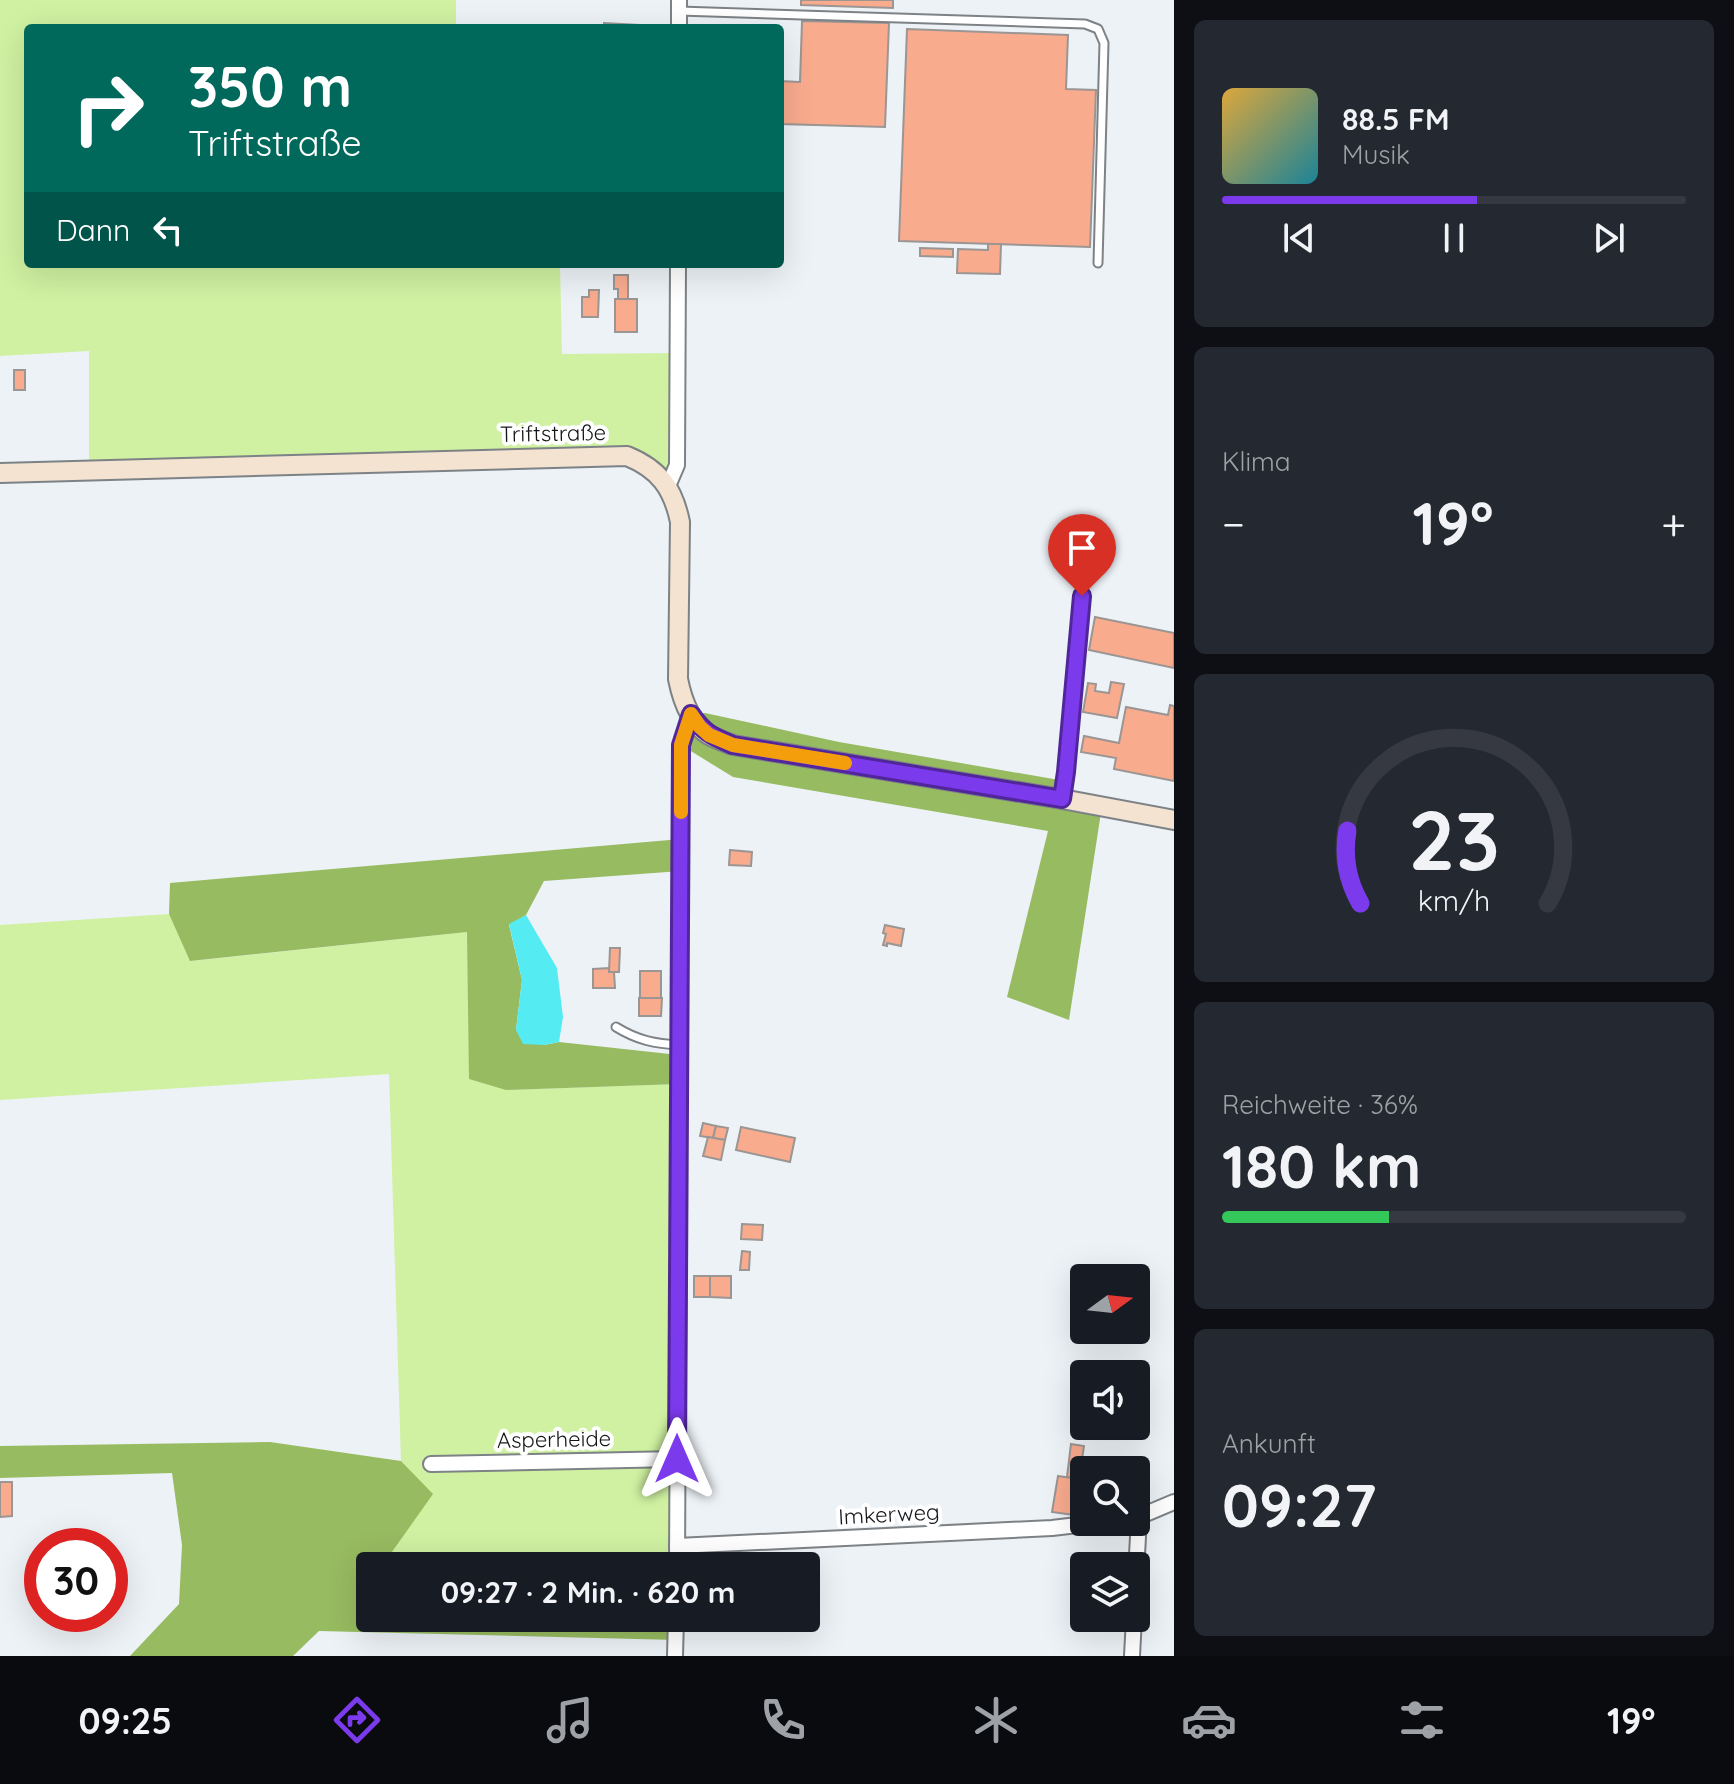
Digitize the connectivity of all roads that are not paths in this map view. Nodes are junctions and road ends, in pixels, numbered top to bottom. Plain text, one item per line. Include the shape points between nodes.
1 (679, 5) edge
2 (1098, 263) dead end
3 (678, 268) edge
4 (0, 473) edge
5 (668, 486) junction
6 (1082, 596) dead end
7 (691, 714) junction
8 (1062, 799) junction
9 (1174, 820) edge
10 (616, 1027) dead end
11 (680, 1045) junction
12 (677, 1459) junction
13 (431, 1464) dead end
14 (1174, 1502) edge
15 (1150, 1512) edge
16 (1070, 1526) edge
17 (677, 1546) junction
18 (677, 1552) edge
19 (676, 1632) edge
20 (1133, 1632) edge
21 (675, 1656) edge
22 (1132, 1656) edge

1 - 2 lane via 1085,24 1098,29 1104,43
3 - 5 street via 677,465
4 - 5 street, Triftstraße via 627,456
5 - 7 street via 680,522 678,679
6 - 8 street
7 - 8 street via 709,735 733,745
7 - 11 street via 681,745
8 - 9 street
10 - 11 lane via 646,1042
11 - 12 street
12 - 13 street, Asperheide
12 - 17 street
14 - 15 street
16 - 17 street, Imkerweg
17 - 18 street
19 - 21 street
20 - 22 street

